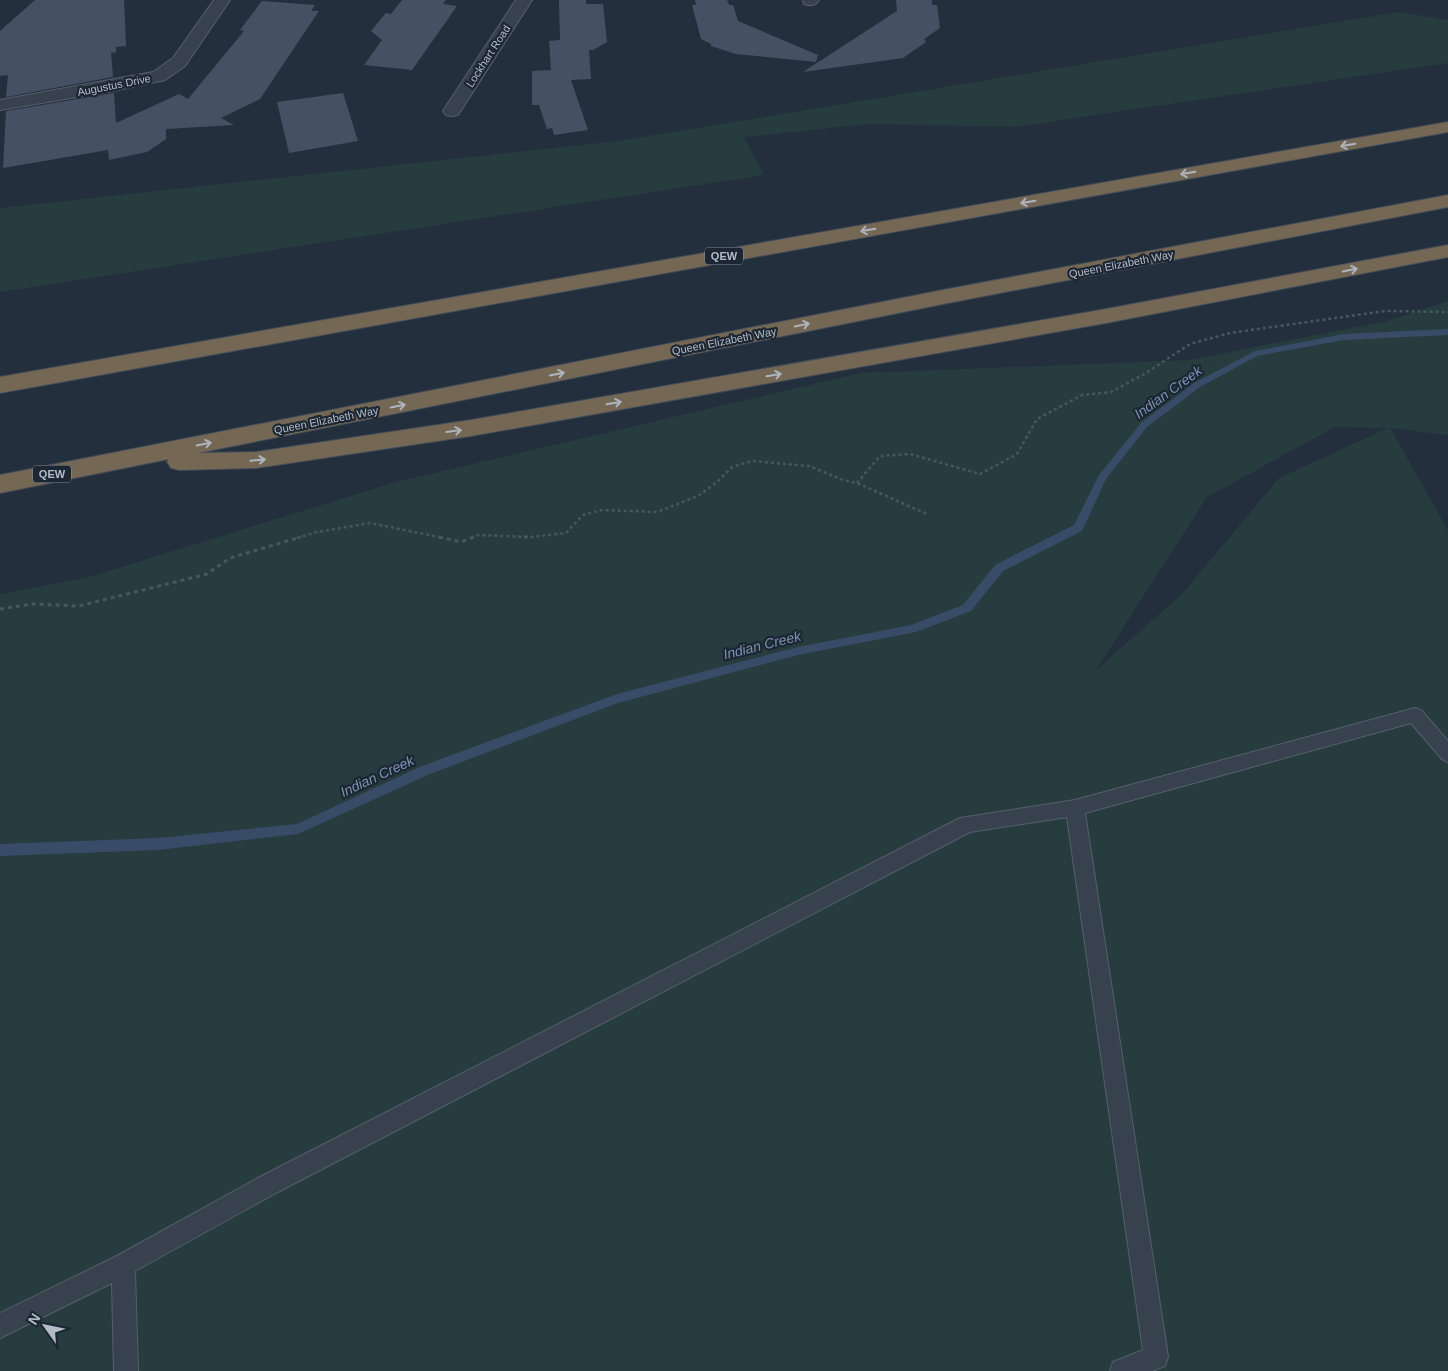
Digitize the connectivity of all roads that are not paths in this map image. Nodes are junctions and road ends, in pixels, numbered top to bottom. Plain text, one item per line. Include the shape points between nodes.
1 (222, 0) edge
2 (524, 0) edge
3 (0, 105) edge
4 (452, 111) dead end
5 (1448, 112) edge
6 (1448, 127) edge
7 (1379, 139) junction
8 (1448, 201) edge
9 (1448, 252) edge
10 (0, 385) edge
11 (105, 464) junction
12 (0, 484) edge
13 (1448, 754) edge
14 (1075, 808) junction
15 (123, 1265) junction
16 (0, 1326) edge
17 (1156, 1364) edge
18 (126, 1371) edge
19 (1122, 1371) edge

1 - 3 street, Augustus Drive via 178,62 159,76
2 - 4 street, Lockhart Road
5 - 7 highway
6 - 7 highway, QEW
7 -> 10 highway, QEW
11 -> 8 highway, Queen Elizabeth Way / QEW via 924,301
11 -> 9 highway via 256,460 471,428
11 - 12 highway, Queen Elizabeth Way / QEW
13 - 14 lane via 1415,715
14 - 15 lane via 967,824 266,1186
14 - 17 lane
15 - 16 lane
15 - 18 lane
17 - 19 lane

